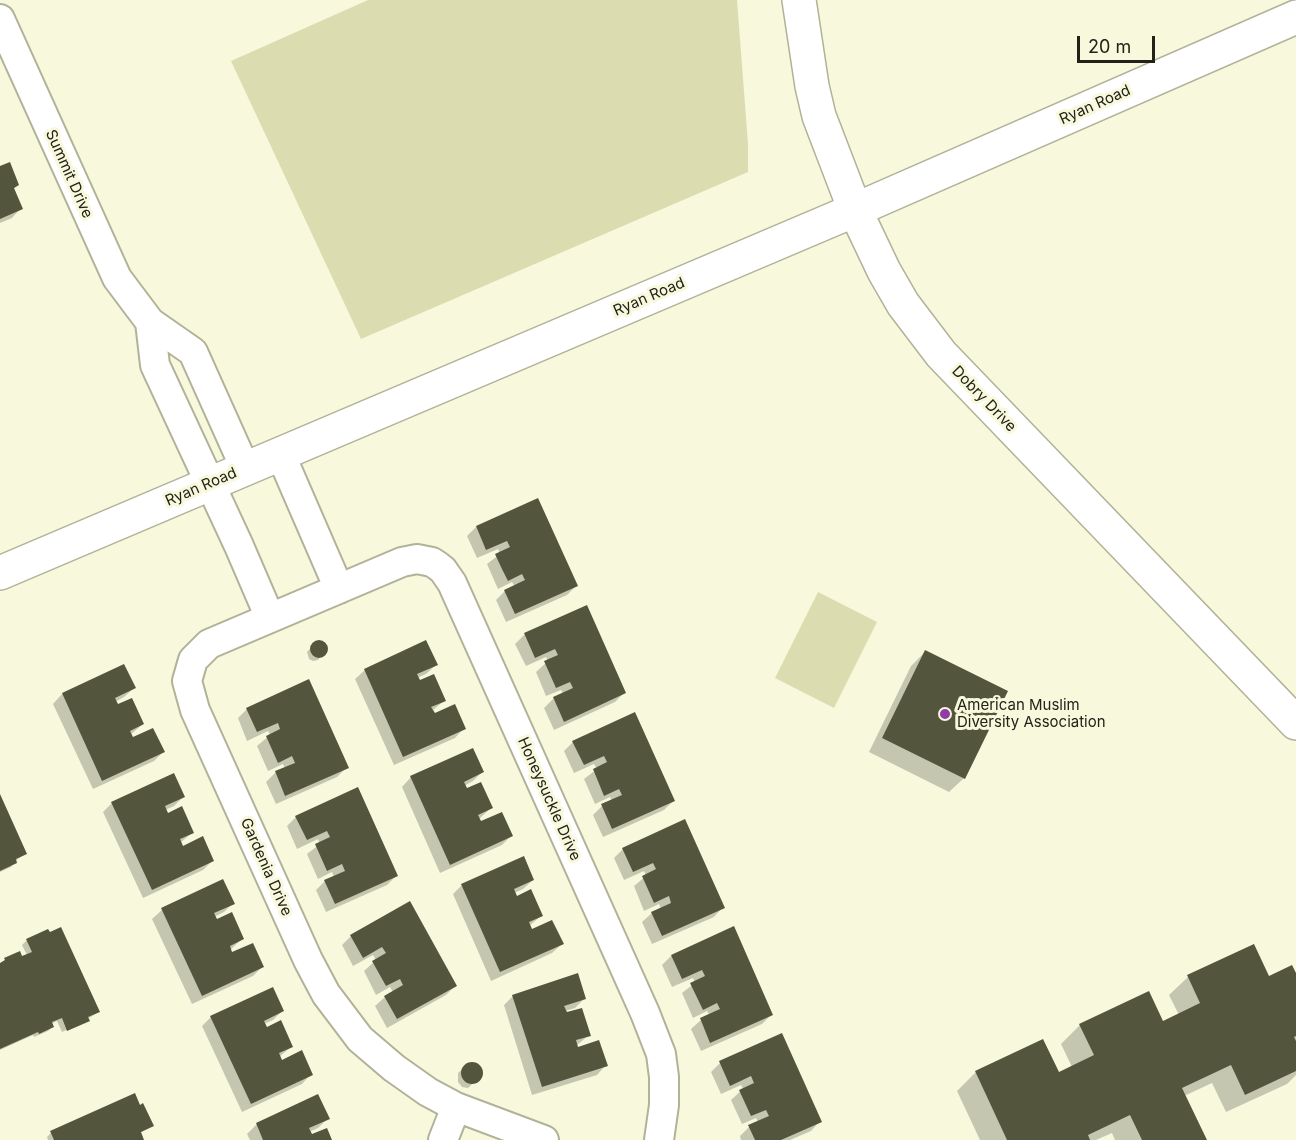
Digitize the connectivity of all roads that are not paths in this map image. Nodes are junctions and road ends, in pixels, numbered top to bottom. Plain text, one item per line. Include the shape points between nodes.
1 (800, 0) edge
2 (1296, 17) edge
3 (0, 19) edge
4 (855, 210) junction
5 (150, 322) junction
6 (280, 453) junction
7 (245, 468) junction
8 (210, 483) junction
9 (0, 573) edge
10 (339, 589) junction
11 (304, 604) joint
12 (270, 618) junction
13 (1296, 723) edge
14 (456, 1107) junction
15 (443, 1140) edge
16 (544, 1140) edge
17 (659, 1140) edge

1 - 4 street, Dobry Drive via 819,116
2 - 4 street, Ryan Road
3 - 5 street, Summit Drive via 117,278
4 - 6 street, Ryan Road
4 - 13 street, Dobry Drive via 903,304 941,354
5 - 7 street, Summit Drive via 193,352
5 - 8 street via 155,365
6 - 7 street, Ryan Road
6 - 10 street
7 - 8 street, Ryan Road
8 - 9 street, Ryan Road
8 - 12 street
10 - 11 street, Honeysuckle Drive
10 - 17 street, Honeysuckle Drive via 417,559 432,562 452,583 654,1033 664,1077
11 - 12 street, Gardenia Drive
12 - 14 street, Gardenia Drive via 209,644 193,660 187,681 195,710 326,994 360,1039 394,1068
14 - 15 street
14 - 16 street, Gardenia Drive

